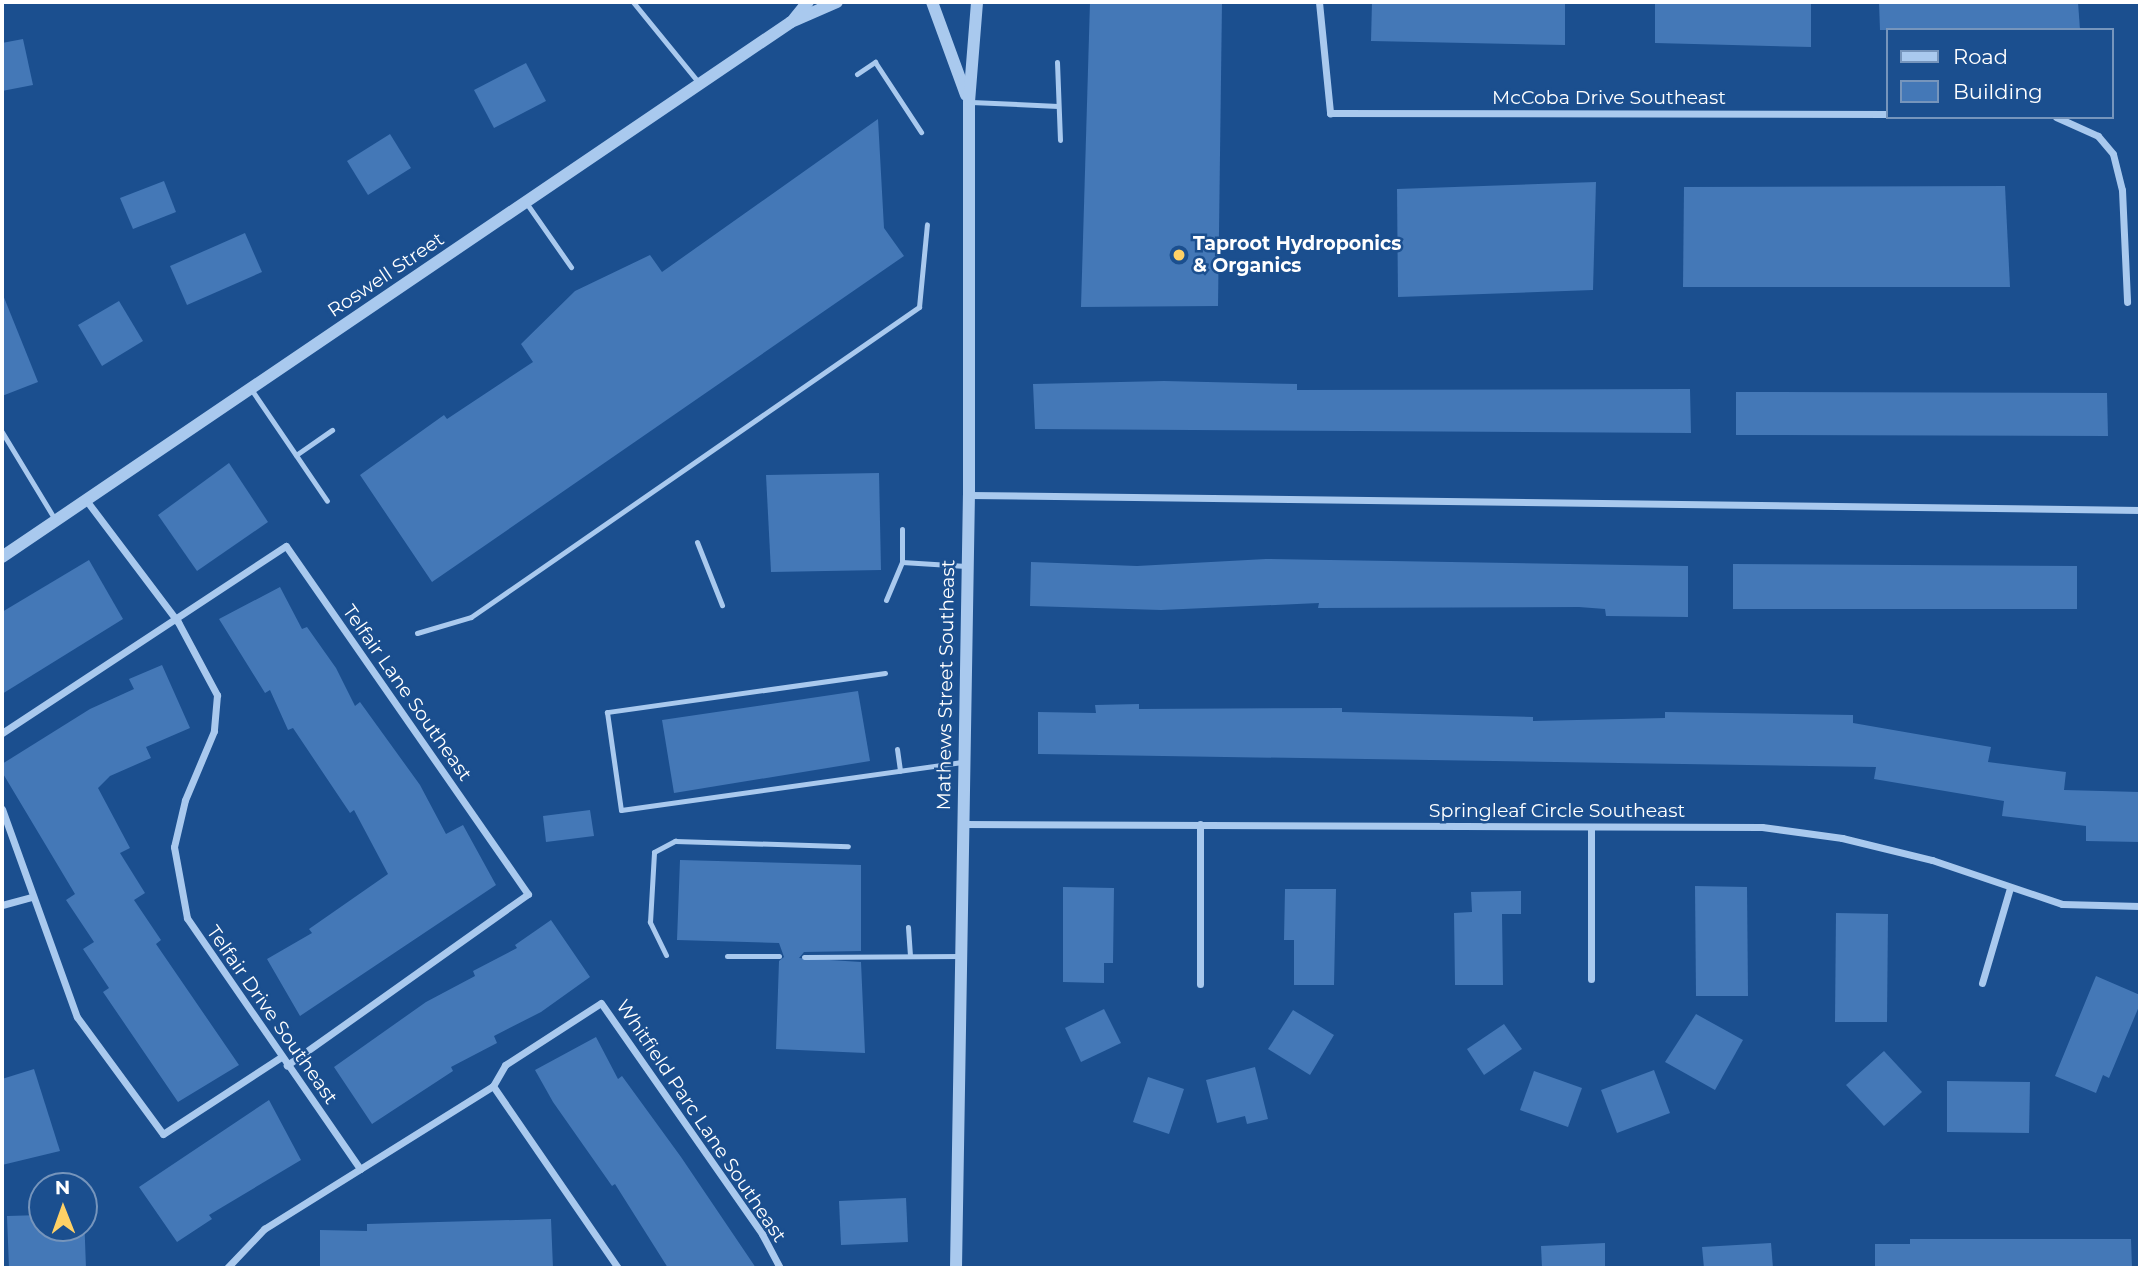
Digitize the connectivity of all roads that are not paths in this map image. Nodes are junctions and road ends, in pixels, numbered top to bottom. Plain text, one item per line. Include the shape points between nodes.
1 (633, 2) edge
2 (808, 2) edge
3 (837, 2) edge
4 (932, 2) edge
5 (977, 2) edge
6 (1320, 2) edge
7 (791, 22) junction
8 (1057, 62) dead end
9 (857, 74) dead end
10 (700, 85) junction
11 (969, 102) junction
12 (1058, 106) junction
13 (1886, 114) edge
14 (2060, 119) edge
15 (921, 132) dead end
16 (1060, 140) dead end
17 (527, 204) junction
18 (927, 224) dead end
19 (571, 267) dead end
20 (2127, 302) dead end
21 (251, 389) junction
22 (332, 430) dead end
23 (2, 432) edge
24 (296, 455) junction
25 (969, 495) junction
26 (86, 500) junction
27 (327, 501) dead end
28 (2140, 510) edge
29 (56, 521) junction
30 (902, 529) dead end
31 (697, 542) dead end
32 (2, 557) edge
33 (902, 562) junction
34 (966, 566) junction
35 (887, 600) dead end
36 (722, 605) dead end
37 (178, 622) junction
38 (417, 633) dead end
39 (885, 673) dead end
40 (2, 733) edge
41 (897, 749) dead end
42 (964, 762) junction
43 (900, 771) junction
44 (2, 809) edge
45 (963, 824) junction
46 (1200, 824) junction
47 (1591, 827) junction
48 (848, 846) dead end
49 (2010, 888) junction
50 (32, 897) junction
51 (2, 905) edge
52 (2140, 906) edge
53 (908, 927) dead end
54 (666, 955) dead end
55 (727, 956) dead end
56 (779, 956) dead end
57 (910, 956) junction
58 (961, 956) junction
59 (804, 957) dead end
60 (1591, 979) dead end
61 (1982, 983) dead end
62 (1200, 984) dead end
63 (281, 1057) junction
64 (287, 1065) junction
65 (493, 1086) junction
66 (360, 1169) junction
67 (226, 1268) edge
68 (618, 1268) edge
69 (779, 1268) edge
70 (956, 1268) edge

1 - 10 lane
2 - 7 street, Roswell Street
3 - 7 street, Roswell Street
4 - 11 street, Mathews Street Southeast
5 - 11 street, Mathews Street Southeast
6 - 13 street, McCoba Drive Southeast via 1330,113
7 - 10 street, Roswell Street
8 - 12 lane
9 - 15 lane via 875,62
10 - 17 street, Roswell Street
11 - 12 lane
11 - 25 street, Mathews Street Southeast
12 - 16 lane
14 - 20 street via 2098,136 2113,154 2122,190
17 - 19 lane
17 - 21 street, Roswell Street
18 - 38 lane via 919,307 471,617
21 - 24 lane
21 - 26 street, Roswell Street
22 - 24 lane
23 - 29 lane
24 - 27 lane
25 - 28 street
25 - 34 street, Mathews Street Southeast
26 - 29 street, Roswell Street
26 - 37 street, Telfair Drive Southeast
29 - 32 street, Roswell Street
30 - 33 lane
31 - 36 lane
33 - 34 lane
33 - 35 lane
34 - 42 street, Mathews Street Southeast
37 - 40 street, Telfair Lane Southeast
37 - 63 street, Telfair Drive Southeast via 210,677 218,713 178,824 179,895 200,942
37 - 64 street, Telfair Lane Southeast via 286,546 528,894
39 - 43 lane via 607,712 621,810
41 - 43 lane
42 - 43 lane
42 - 45 street, Mathews Street Southeast
44 - 50 street
45 - 46 street, Springleaf Circle Southeast
45 - 58 street, Mathews Street Southeast
46 - 47 street, Springleaf Circle Southeast
46 - 62 street
47 - 49 street, Springleaf Circle Southeast via 1762,827 1842,838
47 - 60 street
48 - 54 lane via 675,841 654,852 650,922
49 - 52 street, Springleaf Circle Southeast via 2062,904
49 - 61 street
50 - 51 street
50 - 63 street via 77,1017 163,1134
53 - 57 lane
55 - 56 lane
57 - 58 lane
57 - 59 lane
58 - 70 street, Mathews Street Southeast
63 - 64 street, Telfair Drive Southeast
64 - 66 street, Telfair Drive Southeast
65 - 66 street
65 - 68 street
65 - 69 street, Whitfield Parc Lane Southeast via 505,1065 601,1003 762,1234
66 - 67 street via 264,1230

